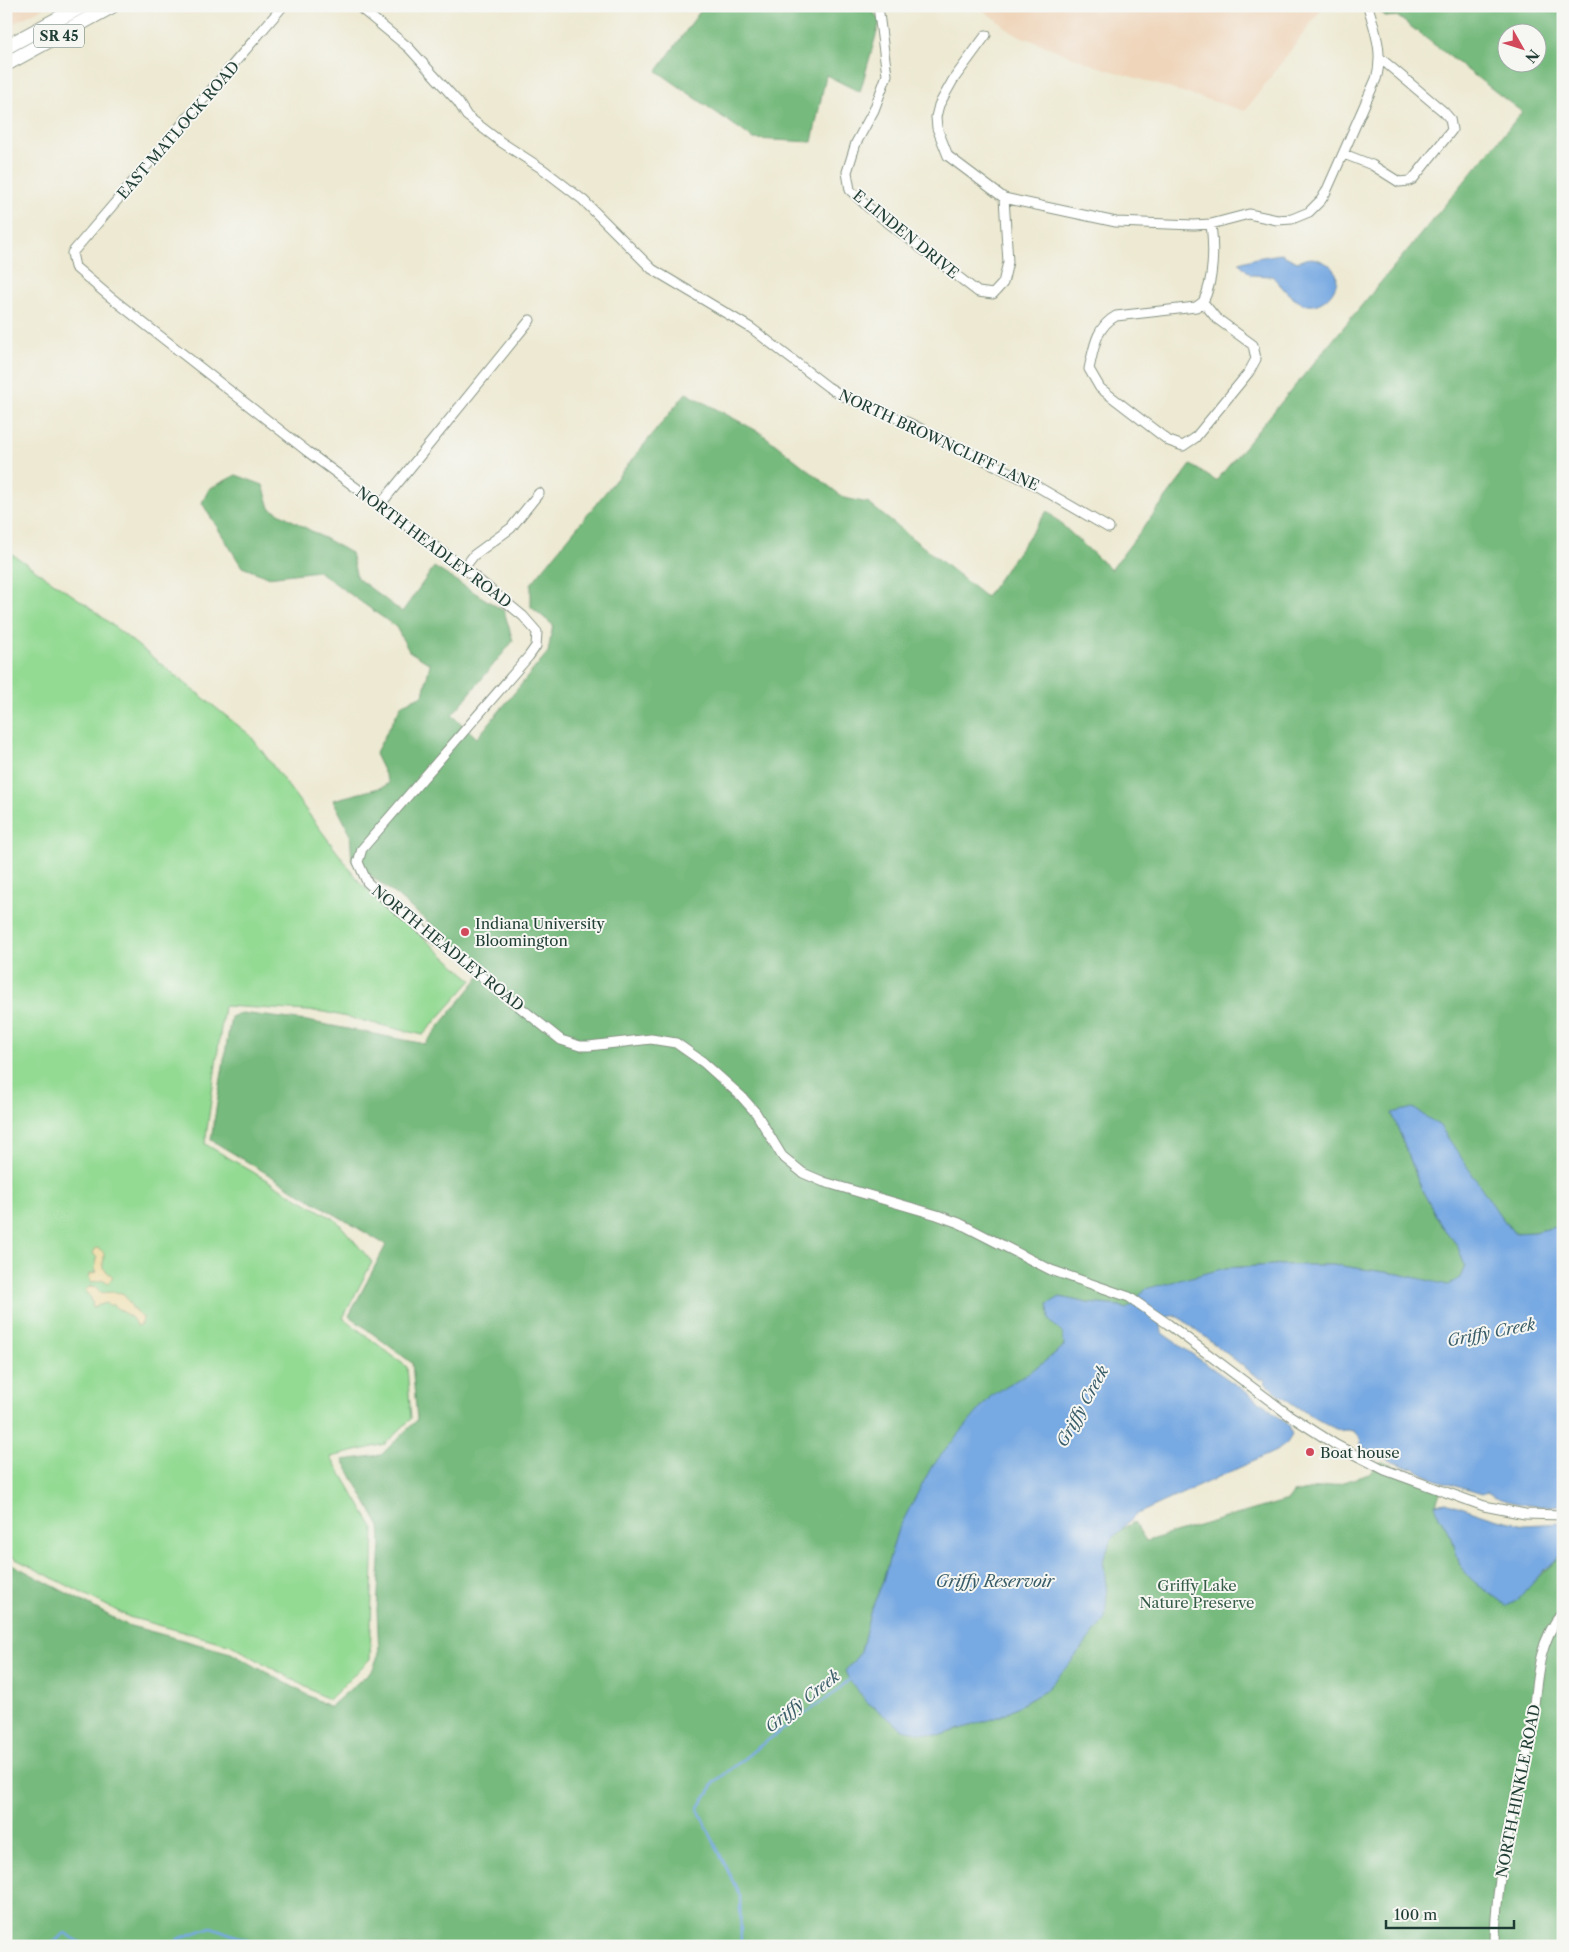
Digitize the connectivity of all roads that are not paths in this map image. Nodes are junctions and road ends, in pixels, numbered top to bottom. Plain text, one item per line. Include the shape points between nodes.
1 (82, 6) edge
2 (112, 6) edge
3 (283, 6) edge
4 (358, 6) edge
5 (878, 6) edge
6 (1368, 6) edge
7 (986, 35) dead end
8 (6, 47) edge
9 (1380, 58) junction
10 (6, 64) edge
11 (1344, 154) junction
12 (1004, 198) junction
13 (1212, 224) junction
14 (72, 253) joint
15 (1203, 302) junction
16 (530, 320) dead end
17 (539, 493) dead end
18 (380, 505) junction
19 (1109, 528) dead end
20 (464, 568) junction
21 (1563, 1515) edge
22 (1563, 1612) edge
23 (1494, 1946) edge

1 - 8 highway, SR 45
2 - 10 highway, SR 45
3 - 14 street, EAST MATLOCK ROAD
4 - 19 street, NORTH BROWNCLIFF LANE via 409,48 467,116 583,200 652,269 744,323 843,396 907,422 1033,484
5 - 12 street, E LINDEN DRIVE via 887,75 874,110 856,143 847,172 850,190 978,292 994,294 1003,284 1008,262
6 - 9 street
7 - 12 street via 944,94 936,117 937,128 948,156
9 - 11 street via 1376,79
9 - 11 street via 1444,112 1450,119 1452,130 1409,181 1399,182 1381,170
11 - 13 street via 1321,200 1300,217 1277,220 1249,214
12 - 13 street via 1116,222
13 - 15 street via 1213,250 1207,295
14 - 18 street, NORTH HEADLEY ROAD via 75,267 109,296
15 - 15 street via 1196,306 1116,316 1108,320 1094,346 1089,369 1100,388 1169,441 1183,446 1195,438 1256,359 1252,345 1216,318
16 - 18 street
17 - 20 street via 511,528 474,555
18 - 20 street, NORTH HEADLEY ROAD
20 - 21 street, NORTH HEADLEY ROAD via 531,623 537,632 536,646 362,848 358,862 367,882 392,905 561,1040 589,1046 651,1039 672,1041 686,1049 741,1096 756,1113 782,1156 803,1172 824,1182 944,1218 1050,1270 1129,1297 1289,1415 1356,1456 1484,1506 1525,1514
22 - 23 street, NORTH HINKLE ROAD via 1549,1632 1541,1656 1530,1739 1504,1850

